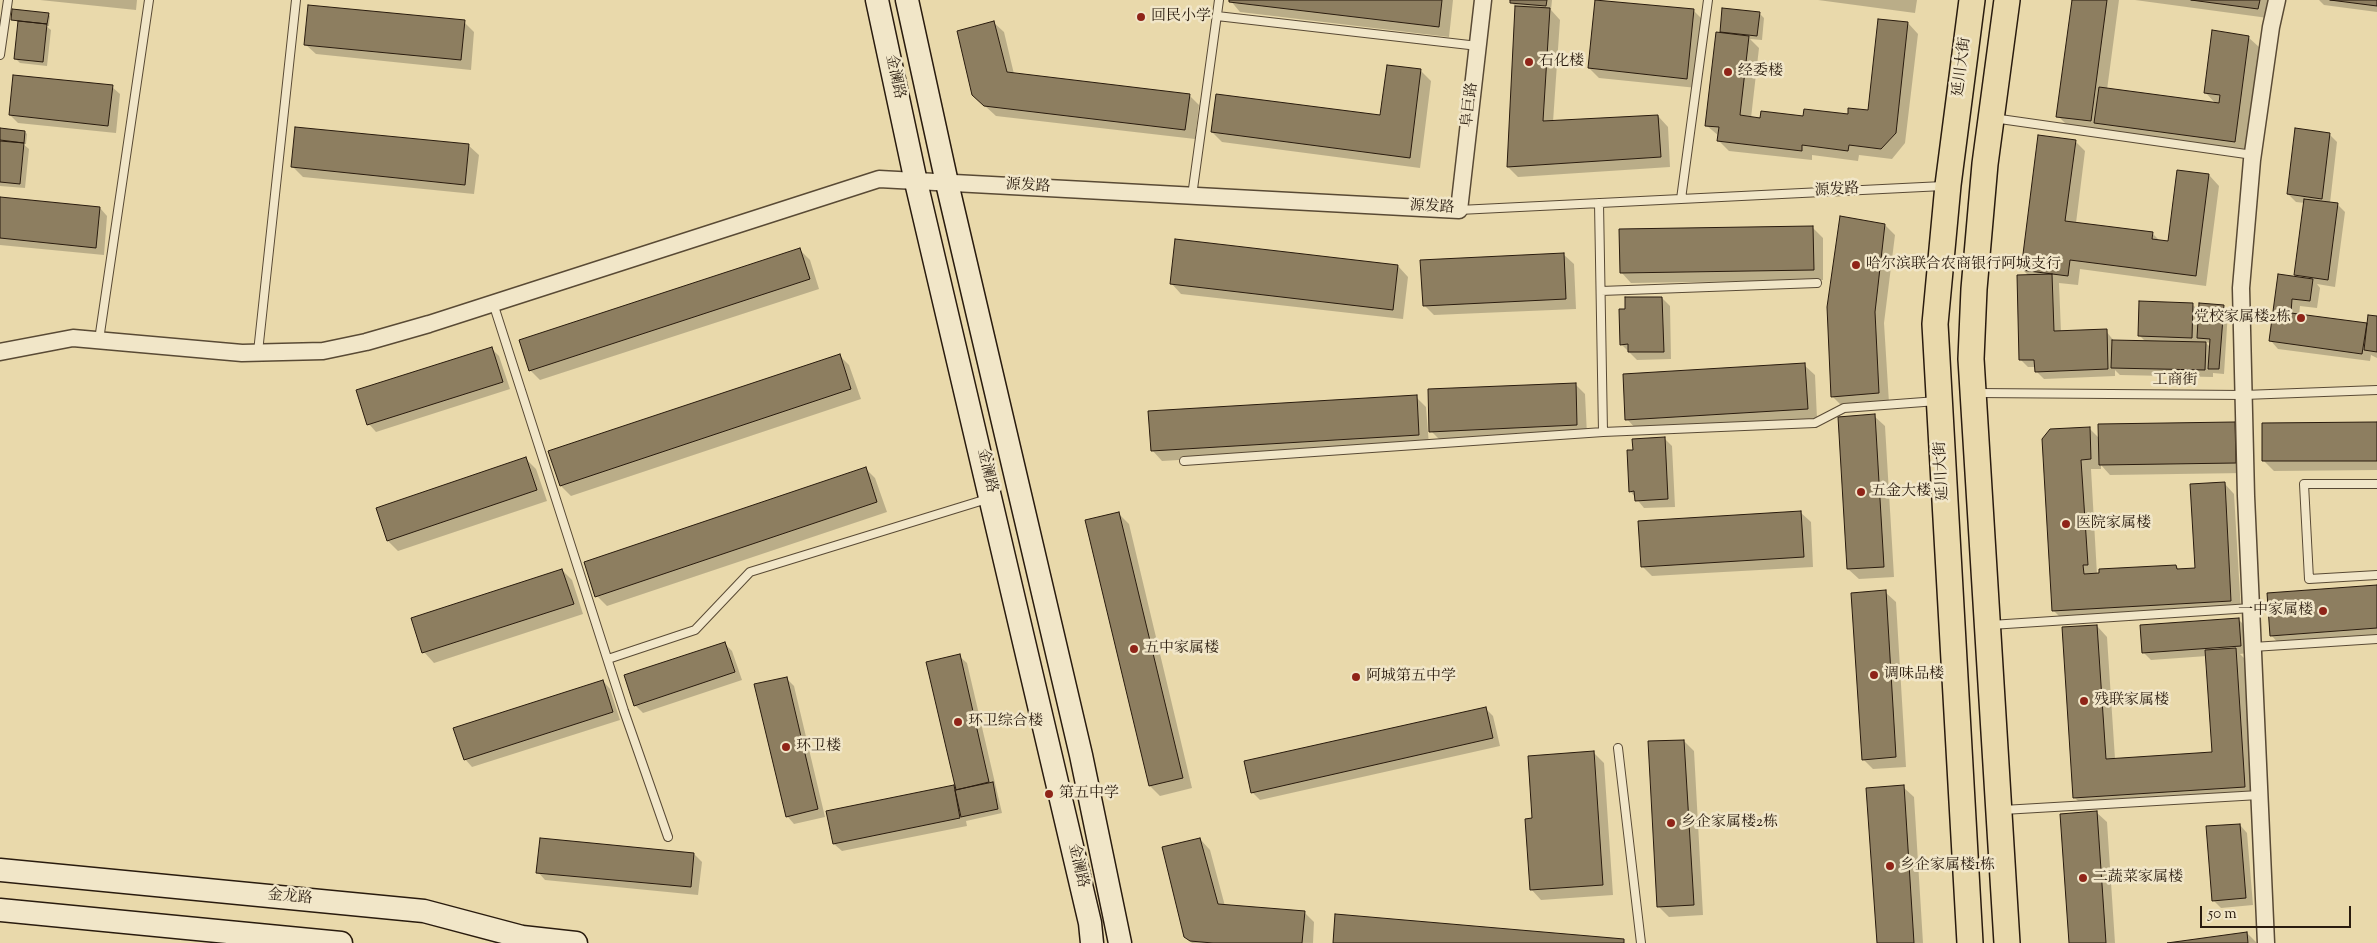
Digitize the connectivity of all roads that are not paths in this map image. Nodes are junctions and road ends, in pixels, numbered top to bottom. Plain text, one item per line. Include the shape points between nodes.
1 (8, 0) edge
2 (149, 0) edge
3 (296, 0) edge
4 (877, 0) edge
5 (907, 0) edge
6 (1219, 0) edge
7 (1483, 0) edge
8 (1708, 0) edge
9 (1972, 0) edge
10 (2007, 0) edge
11 (2277, 0) edge
12 (1217, 16) junction
13 (1478, 46) junction
14 (0, 55) edge
15 (1991, 118) junction
16 (2253, 154) junction
17 (916, 182) junction
18 (947, 183) junction
19 (1948, 185) junction
20 (1192, 196) junction
21 (1681, 199) junction
22 (1599, 203) junction
23 (1458, 210) junction
24 (1817, 283) dead end
25 (1601, 290) junction
26 (493, 303) junction
27 (99, 340) junction
28 (0, 352) edge
29 (258, 352) junction
30 (2377, 390) edge
31 (1973, 393) junction
32 (2244, 395) junction
33 (1940, 400) junction
34 (1604, 432) junction
35 (1184, 461) dead end
36 (2377, 484) edge
37 (992, 498) junction
38 (2377, 575) edge
39 (2251, 608) junction
40 (1987, 625) junction
41 (2377, 639) edge
42 (2253, 647) junction
43 (608, 659) junction
44 (1618, 748) dead end
45 (2259, 794) junction
46 (1998, 810) junction
47 (668, 837) dead end
48 (0, 870) edge
49 (0, 910) edge
50 (340, 943) edge
51 (576, 943) edge
52 (1092, 943) edge
53 (1120, 943) edge
54 (1640, 943) edge
55 (1970, 943) edge
56 (2007, 943) edge
57 (2266, 943) edge

1 - 14 lane
2 - 27 lane
3 - 29 lane
4 - 17 street, 金澜路
5 - 18 street, 金澜路
6 - 12 lane
7 - 13 street, 阜巨路
8 - 21 lane
9 - 19 main road, 延川大街
10 - 15 main road
11 - 16 street
12 - 13 lane
12 - 20 lane
13 - 23 street, 阜巨路
15 - 16 lane
15 - 31 main road via 1974,289
16 - 32 street via 2241,288
17 - 18 street, 源发路
17 - 26 street, 源发路 via 879,179
17 - 37 street, 金澜路
18 - 20 street, 源发路
18 - 53 street, 金澜路 via 1081,755
19 - 21 lane, 源发路
19 - 33 main road, 延川大街 via 1935,324
20 - 23 street, 源发路
21 - 22 lane, 源发路
22 - 23 lane, 源发路
22 - 25 lane
24 - 25 lane
25 - 34 lane
26 - 29 street, 源发路 via 366,342 323,351
26 - 43 lane
27 - 28 street, 源发路 via 73,338
27 - 29 street, 源发路
30 - 32 lane, 工商街
31 - 32 lane, 工商街
31 - 40 main road
32 - 39 street
33 - 34 lane via 1844,408 1815,423
33 - 55 main road, 延川大街
34 - 35 lane
36 - 38 lane via 2304,484 2309,579
37 - 43 lane via 750,572 695,630
37 - 52 street, 金澜路
39 - 40 lane
39 - 42 street
40 - 46 main road
41 - 42 lane
42 - 45 street
43 - 47 lane
44 - 54 lane
45 - 46 lane
45 - 57 street
46 - 56 main road
48 - 51 street, 金龙路 via 424,911 522,938
49 - 50 street

